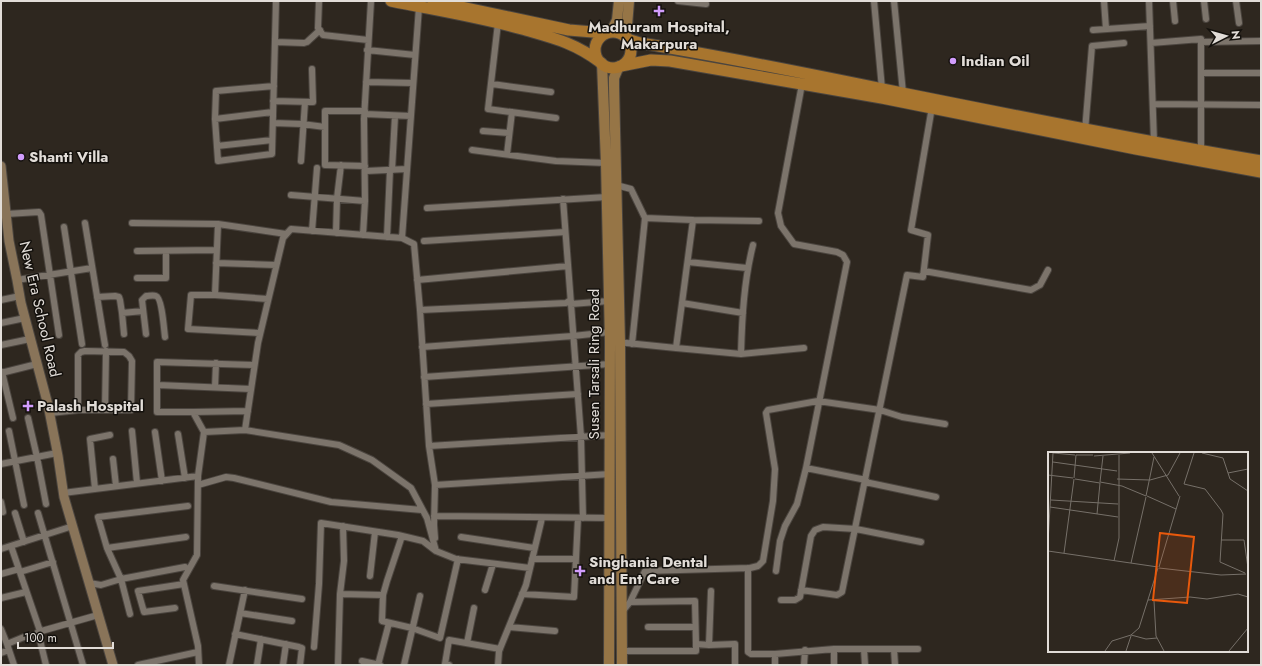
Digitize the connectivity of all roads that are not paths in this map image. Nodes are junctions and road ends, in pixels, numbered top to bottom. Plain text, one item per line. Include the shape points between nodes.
1 (276, 1) edge
2 (319, 1) edge
3 (371, 1) edge
4 (391, 1) edge
5 (433, 1) edge
6 (619, 1) edge
7 (629, 1) edge
8 (678, 1) edge
9 (874, 1) edge
10 (894, 1) edge
11 (1104, 1) edge
12 (1150, 1) edge
13 (1173, 1) edge
14 (1204, 1) edge
15 (1236, 1) edge
16 (706, 4) dead end
17 (419, 7) junction
18 (1206, 18) dead end
19 (1174, 21) dead end
20 (498, 22) junction
21 (1239, 23) dead end
22 (1150, 26) junction
23 (1106, 29) junction
24 (320, 30) junction
25 (1093, 30) dead end
26 (608, 32) junction
27 (627, 38) junction
28 (368, 40) junction
29 (1261, 41) edge
30 (275, 42) junction
31 (1201, 42) junction
32 (1124, 43) dead end
33 (1151, 43) junction
34 (367, 50) junction
35 (415, 55) junction
36 (601, 62) junction
37 (620, 66) junction
38 (312, 69) dead end
39 (1201, 73) junction
40 (1261, 73) edge
41 (366, 82) junction
42 (413, 83) junction
43 (492, 84) junction
44 (802, 84) junction
45 (274, 86) junction
46 (882, 89) junction
47 (551, 92) dead end
48 (903, 93) junction
49 (273, 101) junction
50 (305, 102) junction
51 (933, 103) junction
52 (1153, 104) junction
53 (1201, 104) junction
54 (1261, 105) edge
55 (273, 112) junction
56 (512, 112) junction
57 (365, 113) junction
58 (395, 116) junction
59 (411, 116) junction
60 (556, 118) dead end
61 (215, 119) junction
62 (273, 123) junction
63 (304, 124) junction
64 (325, 127) junction
65 (484, 131) dead end
66 (509, 133) junction
67 (1085, 134) junction
68 (272, 140) junction
69 (1154, 142) junction
70 (217, 146) junction
71 (472, 150) dead end
72 (507, 154) junction
73 (1201, 156) junction
74 (301, 161) dead end
75 (1261, 161) edge
76 (606, 163) junction
77 (340, 165) junction
78 (1, 166) edge
79 (317, 168) dead end
80 (366, 168) junction
81 (407, 169) junction
82 (391, 170) junction
83 (1261, 172) edge
84 (616, 185) junction
85 (3, 195) edge
86 (291, 195) dead end
87 (314, 197) junction
88 (607, 197) junction
89 (337, 198) junction
90 (564, 199) junction
91 (365, 201) junction
92 (427, 208) dead end
93 (6, 214) junction
94 (645, 218) junction
95 (693, 220) junction
96 (759, 221) dead end
97 (85, 223) dead end
98 (132, 223) dead end
99 (218, 224) junction
100 (64, 227) dead end
101 (312, 231) junction
102 (565, 232) junction
103 (336, 233) junction
104 (286, 234) junction
105 (363, 235) junction
106 (387, 237) junction
107 (402, 238) junction
108 (424, 241) dead end
109 (753, 245) dead end
110 (216, 250) junction
111 (137, 251) dead end
112 (166, 251) junction
113 (688, 262) junction
114 (216, 263) junction
115 (276, 266) junction
116 (568, 266) junction
117 (92, 268) junction
118 (747, 268) junction
119 (1048, 270) dead end
120 (924, 271) junction
121 (71, 272) junction
122 (50, 275) junction
123 (137, 278) dead end
124 (17, 280) junction
125 (417, 280) junction
126 (215, 295) junction
127 (20, 296) junction
128 (97, 297) junction
129 (268, 299) junction
130 (1, 300) edge
131 (609, 301) junction
132 (682, 303) junction
133 (571, 304) junction
134 (143, 310) junction
135 (420, 310) junction
136 (122, 313) junction
137 (743, 313) junction
138 (25, 318) junction
139 (1, 323) edge
140 (260, 333) junction
141 (124, 334) dead end
142 (146, 334) dead end
143 (59, 335) dead end
144 (573, 336) junction
145 (164, 337) dead end
146 (610, 337) junction
147 (30, 339) junction
148 (620, 343) junction
149 (82, 344) dead end
150 (632, 344) junction
151 (1, 345) edge
152 (422, 347) junction
153 (105, 348) junction
154 (676, 348) junction
155 (804, 348) dead end
156 (741, 354) junction
157 (216, 363) junction
158 (37, 364) junction
159 (610, 364) junction
160 (254, 365) junction
161 (576, 367) junction
162 (2, 372) edge
163 (424, 377) junction
164 (158, 385) junction
165 (215, 387) junction
166 (251, 389) junction
167 (578, 394) junction
168 (818, 401) junction
169 (426, 404) junction
170 (78, 410) junction
171 (105, 410) junction
172 (880, 410) junction
173 (248, 411) junction
174 (193, 412) junction
175 (50, 413) junction
176 (13, 418) dead end
177 (28, 418) dead end
178 (945, 424) dead end
179 (245, 430) junction
180 (9, 431) dead end
181 (132, 431) dead end
182 (155, 432) dead end
183 (204, 432) junction
184 (178, 434) dead end
185 (110, 435) dead end
186 (610, 435) junction
187 (581, 437) junction
188 (429, 446) junction
189 (57, 453) junction
190 (37, 457) junction
191 (113, 459) dead end
192 (15, 461) junction
193 (1, 464) edge
194 (806, 468) junction
195 (610, 474) junction
196 (198, 476) junction
197 (582, 476) junction
198 (185, 478) junction
199 (162, 480) junction
200 (865, 481) junction
201 (137, 484) junction
202 (198, 485) junction
203 (435, 485) junction
204 (116, 486) junction
205 (95, 489) junction
206 (63, 493) junction
207 (936, 497) dead end
208 (1, 502) edge
209 (46, 504) dead end
210 (24, 505) dead end
211 (188, 506) dead end
212 (422, 510) junction
213 (3, 512) dead end
214 (15, 513) dead end
215 (38, 513) dead end
216 (434, 516) junction
217 (542, 518) junction
218 (581, 518) junction
219 (610, 518) junction
220 (73, 526) junction
221 (343, 526) junction
222 (856, 529) junction
223 (375, 532) junction
224 (46, 535) junction
225 (402, 536) junction
226 (186, 537) dead end
227 (461, 537) dead end
228 (24, 542) junction
229 (920, 542) dead end
230 (11, 546) junction
231 (2, 547) edge
232 (107, 548) junction
233 (534, 548) junction
234 (436, 551) junction
235 (458, 559) junction
236 (532, 559) junction
237 (576, 559) junction
238 (53, 562) junction
239 (493, 564) junction
240 (185, 568) dead end
241 (530, 568) junction
242 (748, 568) junction
243 (19, 571) junction
244 (776, 571) dead end
245 (1, 574) edge
246 (370, 576) dead end
247 (121, 579) junction
248 (90, 583) junction
249 (184, 584) junction
250 (214, 586) dead end
251 (245, 590) junction
252 (485, 590) dead end
253 (801, 590) junction
254 (711, 591) dead end
255 (26, 592) junction
256 (340, 594) junction
257 (522, 594) junction
258 (384, 595) junction
259 (420, 596) dead end
260 (1, 598) edge
261 (302, 599) dead end
262 (781, 600) dead end
263 (630, 602) junction
264 (175, 608) dead end
265 (474, 608) dead end
266 (622, 612) junction
267 (240, 613) junction
268 (130, 614) dead end
269 (98, 615) junction
270 (292, 622) dead end
271 (70, 623) junction
272 (389, 623) junction
273 (1, 627) edge
274 (509, 627) junction
275 (648, 627) dead end
276 (696, 627) junction
277 (412, 628) junction
278 (555, 630) dead end
279 (39, 633) junction
280 (235, 634) junction
281 (440, 638) junction
282 (261, 639) junction
283 (449, 640) junction
284 (467, 643) junction
285 (286, 644) junction
286 (696, 644) junction
287 (709, 645) junction
288 (8, 647) junction
289 (314, 647) dead end
290 (500, 649) junction
291 (834, 649) junction
292 (864, 649) junction
293 (894, 649) junction
294 (918, 649) dead end
295 (805, 650) junction
296 (198, 652) junction
297 (622, 652) junction
298 (1, 653) edge
299 (775, 654) junction
300 (362, 661) dead end
301 (154, 663) edge
302 (14, 665) edge
303 (46, 665) edge
304 (83, 665) edge
305 (113, 665) edge
306 (138, 665) edge
307 (199, 665) edge
308 (229, 665) edge
309 (257, 665) edge
310 (283, 665) edge
311 (300, 665) edge
312 (338, 665) edge
313 (379, 665) edge
314 (404, 665) edge
315 (449, 665) edge
316 (498, 665) edge
317 (604, 665) edge
318 (609, 665) edge
319 (622, 665) edge
320 (735, 665) edge
321 (775, 665) edge
322 (804, 665) edge
323 (834, 665) edge
324 (865, 665) edge
325 (895, 665) edge

1 - 30 street
2 - 24 street
3 - 28 street
4 - 17 highway
5 - 26 highway via 569,30
6 - 26 main road via 617,20
7 - 27 main road
8 - 16 street
9 - 46 street
10 - 48 street
11 - 23 street
12 - 22 street
13 - 19 street
14 - 18 street
15 - 21 street
17 - 20 highway
17 - 35 street
20 - 36 highway via 564,41
20 - 43 street
22 - 23 street
22 - 33 street
23 - 25 street
24 - 28 street via 323,35
24 - 30 street via 304,43
26 - 27 highway via 617,32
26 - 36 highway via 597,41 597,57
27 - 37 highway via 630,53 625,63
27 - 46 highway via 640,43
28 - 34 street
29 - 31 street
30 - 45 street
31 - 33 street via 1201,39
31 - 39 street
32 - 67 street via 1092,46
33 - 52 street
34 - 35 street
34 - 41 street
35 - 42 street
36 - 37 highway via 610,67
36 - 76 main road, Susen Tarsali Ring Road
37 - 44 highway via 651,60 670,61
37 - 84 main road, Susen Tarsali Ring Road via 614,81
38 - 50 street via 313,102
39 - 40 street
39 - 53 street
41 - 42 street
41 - 57 street
42 - 59 street
43 - 47 street
43 - 56 street via 488,108
44 - 51 highway
44 - 168 street via 778,213 781,226 794,244 837,252 843,255 846,262
45 - 49 street
45 - 61 street via 216,91
46 - 48 highway
48 - 51 highway
49 - 50 street
49 - 55 street
50 - 63 street
51 - 67 highway
51 - 120 street via 911,230 928,235
52 - 53 street
52 - 69 street
53 - 54 street
53 - 73 street
55 - 61 street
55 - 62 street
56 - 60 street
56 - 66 street
57 - 58 street
57 - 64 street via 325,111
57 - 80 street
58 - 59 street
58 - 82 street
59 - 81 street
61 - 70 street
62 - 63 street
62 - 68 street
63 - 64 street
63 - 74 street
64 - 77 street via 325,165
65 - 66 street
66 - 72 street
67 - 69 highway
67 - 73 highway
68 - 70 street
68 - 70 street via 272,154 218,161
69 - 73 highway
71 - 72 street
72 - 76 street via 556,161
73 - 75 highway
73 - 83 highway
76 - 88 main road, Susen Tarsali Ring Road
77 - 80 street
77 - 89 street
78 - 85 street, New Era School Road
79 - 87 street
80 - 82 street
80 - 91 street
81 - 82 street
81 - 107 street
82 - 106 street
84 - 94 street via 631,189
84 - 148 main road, Susen Tarsali Ring Road
85 - 93 street, New Era School Road
86 - 87 street
87 - 89 street
87 - 101 street
88 - 90 street
88 - 131 main road, Susen Tarsali Ring Road
89 - 91 street
89 - 103 street
90 - 92 street
90 - 102 street
91 - 105 street
93 - 122 street via 39,212 42,215
93 - 124 street, New Era School Road
94 - 95 street
94 - 150 street
95 - 96 street
95 - 113 street
97 - 117 street
98 - 99 street
99 - 104 street
99 - 110 street
100 - 121 street
101 - 103 street
101 - 104 street via 291,229
102 - 108 street
102 - 116 street
103 - 105 street
104 - 115 street
105 - 106 street
106 - 107 street
107 - 125 street via 414,244
109 - 118 street
110 - 112 street
110 - 114 street
111 - 112 street
112 - 123 street via 166,278
113 - 118 street
113 - 132 street
114 - 115 street
114 - 126 street
115 - 129 street
116 - 125 street
116 - 133 street
117 - 121 street
117 - 128 street
118 - 137 street
119 - 120 street via 1040,285 1031,290
120 - 172 street via 923,277 907,274
121 - 122 street
121 - 149 street
122 - 124 street
122 - 143 street
124 - 127 street, New Era School Road
125 - 135 street
126 - 129 street
126 - 140 street via 191,295 188,329
127 - 130 street
127 - 138 street, New Era School Road
128 - 136 street via 118,297
128 - 153 street
129 - 140 street
131 - 133 street
131 - 146 main road, Susen Tarsali Ring Road
132 - 137 street
132 - 154 street
133 - 135 street via 569,301
133 - 144 street
134 - 136 street
134 - 142 street
134 - 145 street via 144,297 158,297
135 - 152 street
136 - 141 street
137 - 156 street
138 - 139 street
138 - 147 street, New Era School Road
140 - 160 street
144 - 146 street
144 - 152 street
144 - 161 street
146 - 148 street
146 - 159 main road, Susen Tarsali Ring Road
147 - 151 street
147 - 158 street, New Era School Road
148 - 150 street
148 - 266 main road, Susen Tarsali Ring Road
150 - 154 street
152 - 163 street
153 - 170 street via 81,352 78,356
153 - 171 street
153 - 171 street via 124,352 132,361 131,410
154 - 156 street
155 - 156 street
157 - 160 street
157 - 164 street via 157,362
157 - 165 street
158 - 162 street
158 - 175 street, New Era School Road
159 - 161 street
159 - 186 main road, Susen Tarsali Ring Road
160 - 166 street
161 - 163 street
161 - 167 street
162 - 176 street
163 - 169 street
164 - 165 street
164 - 174 street via 157,412
165 - 166 street
166 - 173 street
167 - 169 street
167 - 187 street
168 - 172 street
168 - 194 street
168 - 242 street via 767,411 775,469 773,500 763,561 758,566
169 - 188 street
170 - 171 street
170 - 175 street
172 - 178 street via 902,417
172 - 200 street
173 - 174 street
173 - 179 street
174 - 183 street
175 - 189 street, New Era School Road
177 - 190 street
179 - 183 street
179 - 212 street via 339,445 372,460 411,488
180 - 192 street
181 - 201 street
182 - 199 street
183 - 196 street
184 - 198 street
185 - 205 street via 90,440
186 - 187 street
186 - 195 main road, Susen Tarsali Ring Road
187 - 188 street
187 - 197 street
188 - 203 street
189 - 190 street
189 - 206 street, New Era School Road
190 - 192 street
190 - 209 street
191 - 204 street
192 - 193 street
192 - 210 street
194 - 200 street
194 - 244 street via 797,504 780,541
195 - 197 street
195 - 219 main road, Susen Tarsali Ring Road
196 - 198 street
196 - 202 street
197 - 203 street
197 - 218 street
198 - 199 street
199 - 201 street
200 - 207 street
200 - 222 street
201 - 204 street
202 - 212 street via 234,478 331,502
202 - 249 street via 197,556 183,580
203 - 216 street
204 - 205 street
205 - 206 street
206 - 220 street, New Era School Road
208 - 213 street
211 - 232 street via 98,517
212 - 234 street via 427,518
214 - 228 street
215 - 224 street
216 - 217 street
216 - 234 street
217 - 218 street
217 - 233 street
218 - 219 street
218 - 237 street
219 - 318 main road, Susen Tarsali Ring Road
220 - 224 street
220 - 248 street, New Era School Road
221 - 223 street
221 - 256 street via 344,561
221 - 289 street via 321,523
222 - 229 street
222 - 253 street via 823,527 815,530 811,536
222 - 253 street via 841,593
223 - 225 street
223 - 246 street
224 - 228 street
224 - 238 street
225 - 234 street via 423,541
225 - 258 street
226 - 232 street
227 - 233 street
228 - 230 street
230 - 231 street
230 - 243 street
232 - 247 street
233 - 236 street
234 - 235 street
235 - 239 street
235 - 281 street
236 - 237 street
236 - 241 street
237 - 257 street via 574,597
238 - 243 street
238 - 271 street
239 - 241 street
239 - 252 street
240 - 247 street
241 - 257 street
242 - 263 street via 646,571
242 - 299 street via 748,652
243 - 245 street
243 - 255 street
247 - 248 street via 101,585
247 - 268 street
248 - 269 street, New Era School Road
249 - 264 street via 138,591 144,612
249 - 296 street
250 - 251 street
251 - 261 street
251 - 267 street
253 - 262 street via 797,600
254 - 287 street
255 - 260 street
255 - 279 street
256 - 258 street
256 - 312 street
257 - 274 street
258 - 272 street via 382,621
259 - 277 street
263 - 266 street
263 - 276 street via 695,601
265 - 284 street
266 - 297 main road, Susen Tarsali Ring Road
267 - 270 street
267 - 280 street
269 - 271 street
269 - 305 street, New Era School Road
271 - 279 street
271 - 304 street
272 - 277 street
272 - 313 street
273 - 288 street
274 - 278 street
274 - 290 street
275 - 276 street
276 - 286 street
277 - 281 street
277 - 314 street
279 - 288 street via 24,637
279 - 303 street
280 - 282 street
280 - 308 street
281 - 283 street
282 - 285 street
282 - 309 street
283 - 284 street
283 - 315 street via 445,664
284 - 290 street
285 - 310 street
285 - 311 street via 302,648
286 - 287 street
286 - 297 street via 696,651
287 - 320 street via 735,644
288 - 298 street
288 - 302 street
290 - 316 street
291 - 292 street
291 - 295 street
291 - 323 street
292 - 293 street
292 - 324 street
293 - 294 street
293 - 325 street
295 - 299 street
295 - 322 street
296 - 301 street
296 - 307 street
297 - 319 main road, Susen Tarsali Ring Road
299 - 321 street
300 - 313 street
301 - 306 street
317 - 318 street

